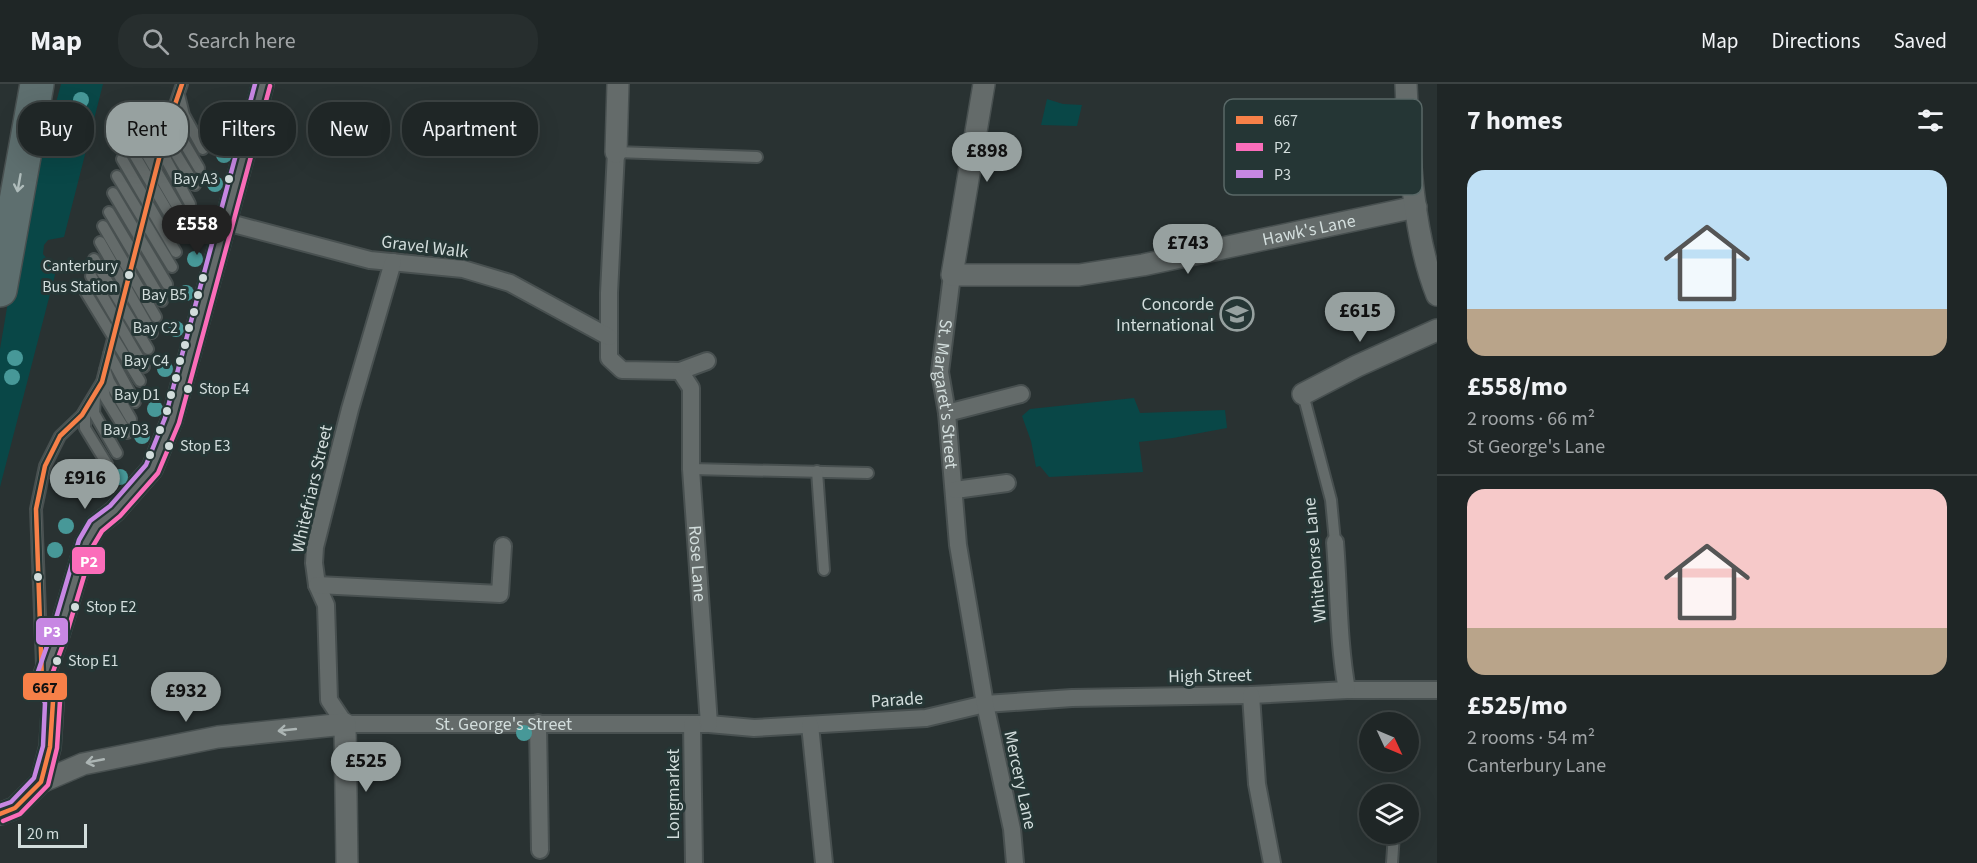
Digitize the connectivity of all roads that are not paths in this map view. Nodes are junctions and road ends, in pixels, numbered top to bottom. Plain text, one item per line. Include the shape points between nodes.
1 (37, 84) edge
2 (263, 84) edge
3 (618, 84) edge
4 (984, 84) edge
5 (1406, 84) edge
6 (180, 88) edge
7 (1407, 99) edge
8 (200, 144) edge
9 (188, 149) edge
10 (616, 153) junction
11 (135, 156) edge
12 (148, 156) edge
13 (160, 156) edge
14 (164, 156) edge
15 (177, 156) edge
16 (757, 157) dead end
17 (122, 159) dead end
18 (199, 168) dead end
19 (156, 170) junction
20 (117, 176) dead end
21 (153, 185) junction
22 (195, 185) dead end
23 (113, 193) dead end
24 (1415, 195) edge
25 (148, 202) junction
26 (190, 204) dead end
27 (1416, 207) junction
28 (109, 212) dead end
29 (143, 220) junction
30 (185, 220) dead end
31 (226, 222) junction
32 (103, 226) dead end
33 (181, 234) dead end
34 (139, 238) junction
35 (100, 242) dead end
36 (176, 252) dead end
37 (134, 255) junction
38 (1431, 256) edge
39 (94, 259) dead end
40 (393, 262) junction
41 (172, 267) dead end
42 (130, 272) junction
43 (952, 275) junction
44 (91, 276) dead end
45 (166, 284) dead end
46 (126, 287) junction
47 (0, 290) edge
48 (85, 291) dead end
49 (1437, 295) edge
50 (162, 301) dead end
51 (122, 305) junction
52 (156, 317) dead end
53 (118, 321) junction
54 (1437, 330) edge
55 (152, 333) dead end
56 (113, 337) junction
57 (609, 337) junction
58 (148, 350) dead end
59 (109, 354) junction
60 (707, 361) dead end
61 (144, 367) dead end
62 (105, 370) junction
63 (680, 371) junction
64 (140, 381) dead end
65 (102, 382) junction
66 (95, 393) junction
67 (1021, 394) dead end
68 (1302, 394) joint
69 (135, 402) dead end
70 (85, 411) junction
71 (947, 413) junction
72 (132, 419) dead end
73 (128, 433) dead end
74 (117, 453) dead end
75 (107, 464) dead end
76 (691, 469) junction
77 (817, 471) junction
78 (868, 473) dead end
79 (1007, 483) dead end
80 (955, 490) junction
81 (1335, 542) joint
82 (503, 546) dead end
83 (824, 570) dead end
84 (317, 585) junction
85 (42, 681) junction
86 (1347, 690) junction
87 (1437, 690) edge
88 (1251, 695) junction
89 (985, 704) junction
90 (538, 723) junction
91 (345, 724) junction
92 (700, 724) junction
93 (810, 725) junction
94 (40, 782) junction
95 (0, 814) edge
96 (1393, 844) edge
97 (540, 850) dead end
98 (347, 863) edge
99 (694, 863) edge
100 (824, 863) edge
101 (1015, 863) edge
102 (1272, 863) edge
103 (1392, 863) edge

1 -> 47 highway
2 - 31 street
3 - 10 street
4 - 43 street, St. Margaret's Street
5 - 7 street
6 - 8 lane via 184,115
9 - 18 lane
10 - 16 lane
10 - 57 street
11 - 21 lane
12 - 19 lane
13 - 19 lane
14 - 26 lane
15 - 22 lane
17 - 25 lane
19 - 21 lane
19 - 30 lane
20 - 29 lane
21 - 25 lane
21 - 33 lane
23 - 34 lane
24 - 27 street
25 - 29 lane
25 - 36 lane
27 - 38 street
27 - 43 street, Hawk's Lane via 1079,275
28 - 37 lane
29 - 34 lane
29 - 41 lane
31 - 40 street, Gravel Walk via 370,260
31 - 85 street via 166,438 152,469 115,511 96,526 86,543
32 - 42 lane
34 - 37 lane
34 - 45 lane
35 - 46 lane
37 - 42 lane
37 - 50 lane
38 - 49 street via 1428,272
39 - 51 lane
40 - 57 street, Gravel Walk via 463,269 510,283
40 - 84 street, Whitefriars Street via 315,547
42 - 46 lane
42 - 52 lane
43 - 71 street, St. Margaret's Street via 940,372
44 - 53 lane
46 - 51 lane
46 - 55 lane
48 - 56 lane
51 - 53 lane
51 - 58 lane
53 - 56 lane
53 - 61 lane
54 - 68 street
56 - 59 lane
56 - 64 lane
57 - 63 street via 609,358 622,370
59 - 62 lane
59 - 69 lane
60 - 63 street
62 - 65 lane
62 - 72 lane
63 - 76 street, Rose Lane via 691,388
65 - 66 lane
65 - 73 lane via 105,397
66 - 70 lane
66 - 74 lane via 94,413
67 - 71 street
68 - 81 lane, Whitehorse Lane via 1331,501
70 - 75 lane via 85,428
70 - 85 lane via 60,436 45,466 36,509
71 - 80 street, St. Margaret's Street
76 - 77 lane
76 - 92 street, Rose Lane
77 - 78 lane
77 - 83 lane
79 - 80 street
80 - 89 street, St. Margaret's Street via 958,545
81 - 86 street, Whitehorse Lane
82 - 84 street via 500,594
84 - 91 street, Whitefriars Street via 326,605 329,700
85 - 94 street via 53,701 50,747
86 - 87 street, High Street
86 - 88 street, High Street
88 - 89 street, High Street via 1124,696
88 - 102 street via 1257,784
89 - 93 street, Parade via 926,718
89 - 101 street, Mercery Lane via 1012,830
90 - 91 street, St. George's Street
90 - 92 street, St. George's Street
90 - 97 street
91 -> 94 street, St. George's Street via 218,737 83,764
91 - 98 street
92 - 93 street, St. George's Street via 754,728
92 - 99 street, Longmarket
93 - 100 street
94 - 95 street, St. George's Street via 15,808
96 - 103 lane

